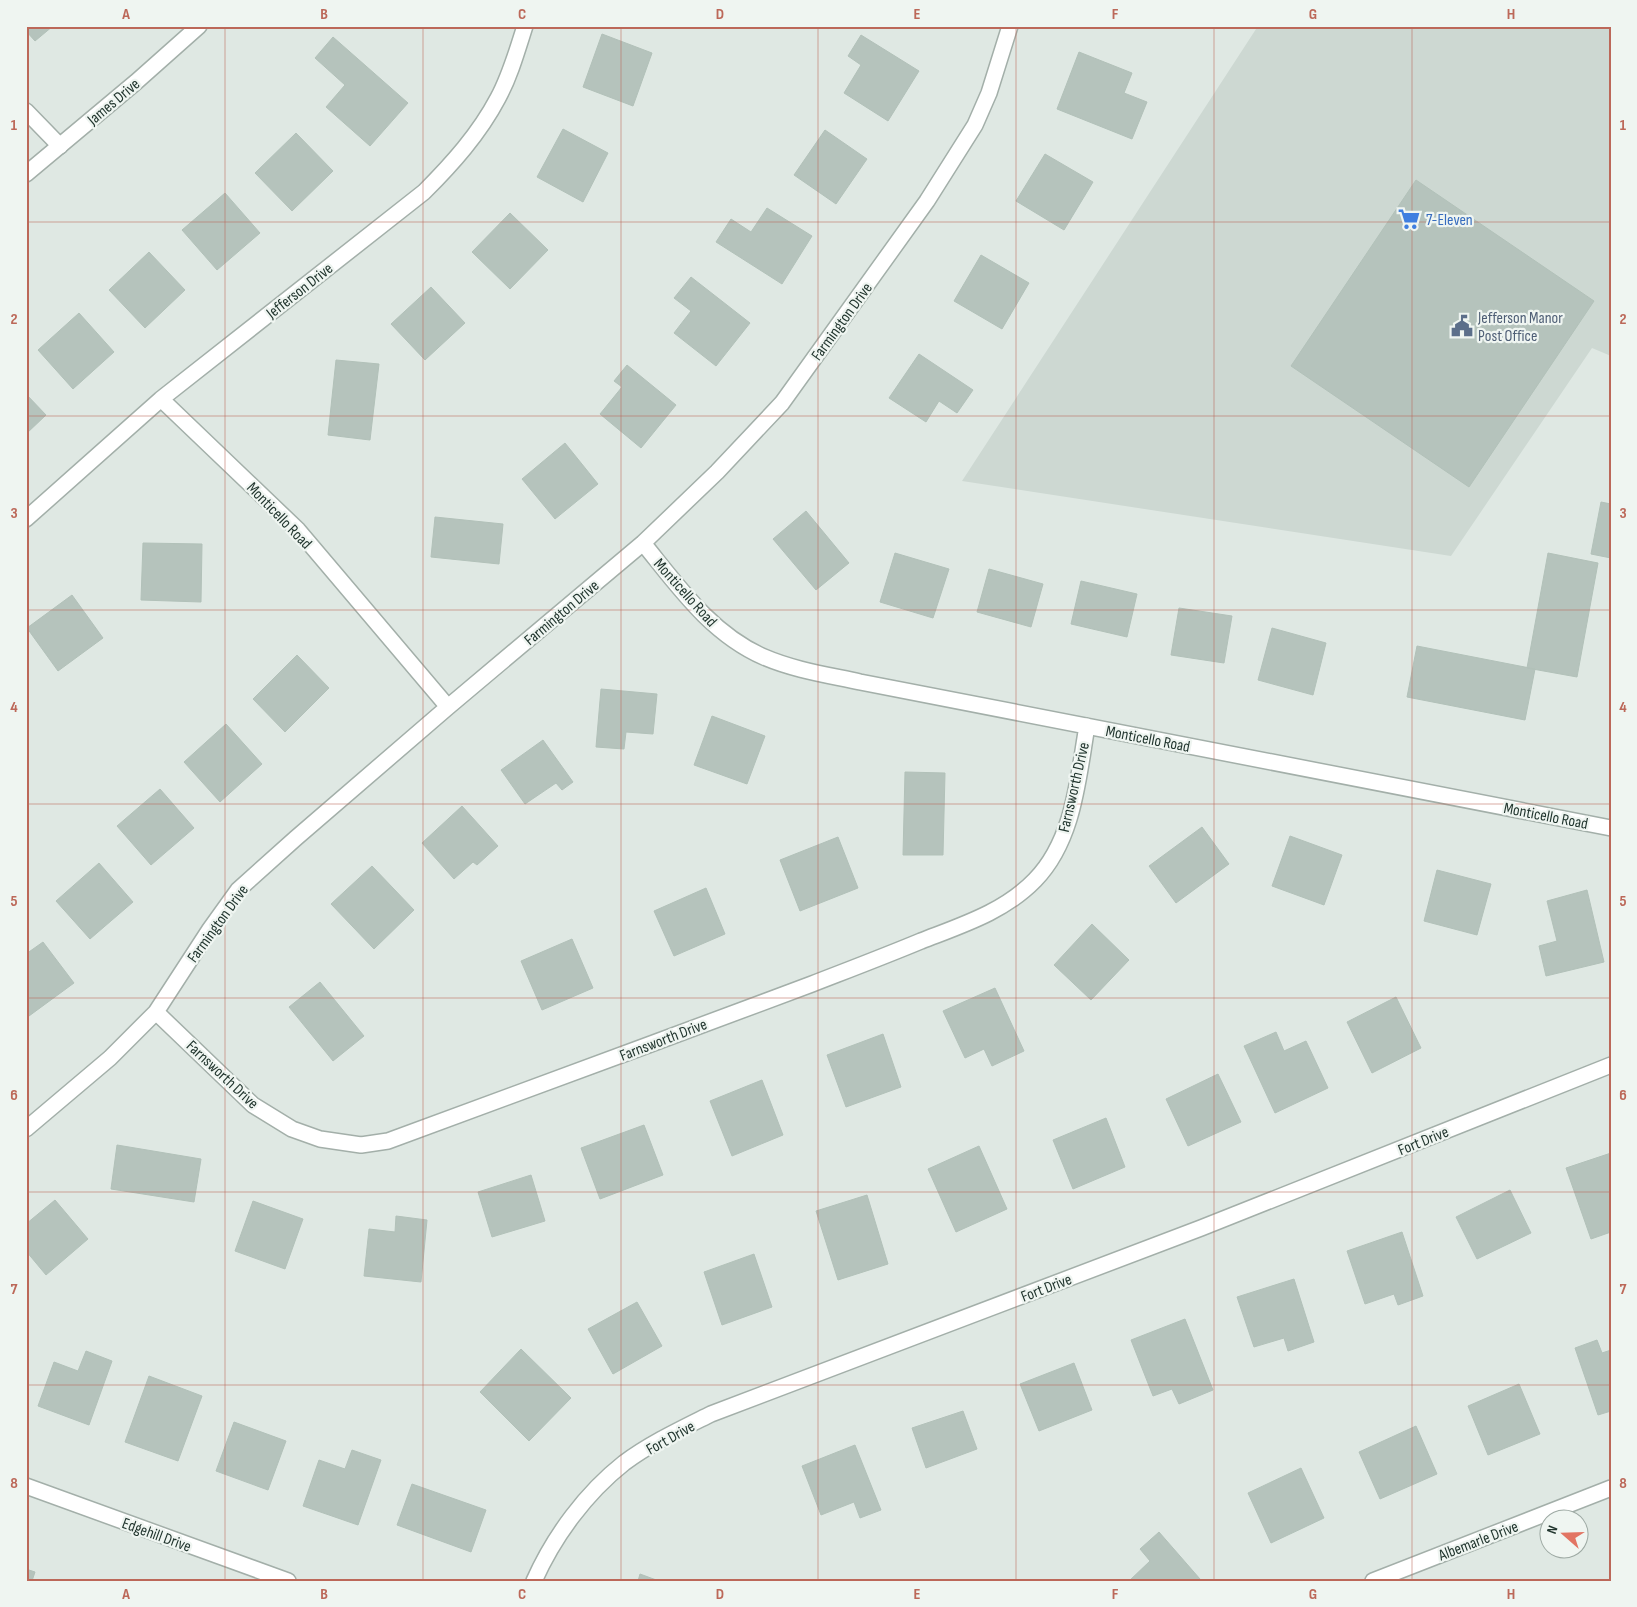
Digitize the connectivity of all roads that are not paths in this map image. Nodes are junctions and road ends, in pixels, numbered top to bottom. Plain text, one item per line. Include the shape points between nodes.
1 (199, 26) edge
2 (525, 26) edge
3 (1010, 26) edge
4 (26, 111) edge
5 (60, 146) junction
6 (26, 174) edge
7 (161, 399) junction
8 (26, 518) edge
9 (643, 542) junction
10 (448, 707) junction
11 (1087, 726) junction
12 (1611, 828) edge
13 (156, 1012) junction
14 (1611, 1065) edge
15 (26, 1129) edge
16 (26, 1486) edge
17 (1611, 1488) edge
18 (288, 1581) edge
19 (534, 1581) edge
20 (1373, 1581) edge

1 - 5 street, James Drive
2 - 7 street, Jefferson Drive via 512,66 494,104 455,160 430,186
3 - 9 street, Farmington Drive via 989,93 975,125 927,201 782,403 717,472
4 - 5 street
5 - 6 street, James Drive
7 - 8 street, Jefferson Drive
7 - 10 street, Monticello Road via 298,530
9 - 10 street, Farmington Drive
9 - 11 street, Monticello Road via 708,620 734,641 764,657 792,667 860,682
10 - 13 street, Farmington Drive via 238,890
11 - 12 street, Monticello Road
11 - 13 street, Farnsworth Drive via 1064,834 1036,880 1014,899 985,916 859,966 388,1141 361,1145 320,1139 292,1129 253,1104
13 - 15 street, Farmington Drive via 110,1058
14 - 19 street, Fort Drive via 1200,1228 711,1414 624,1463 585,1501 554,1543
16 - 18 street, Edgehill Drive
17 - 20 street, Albemarle Drive

